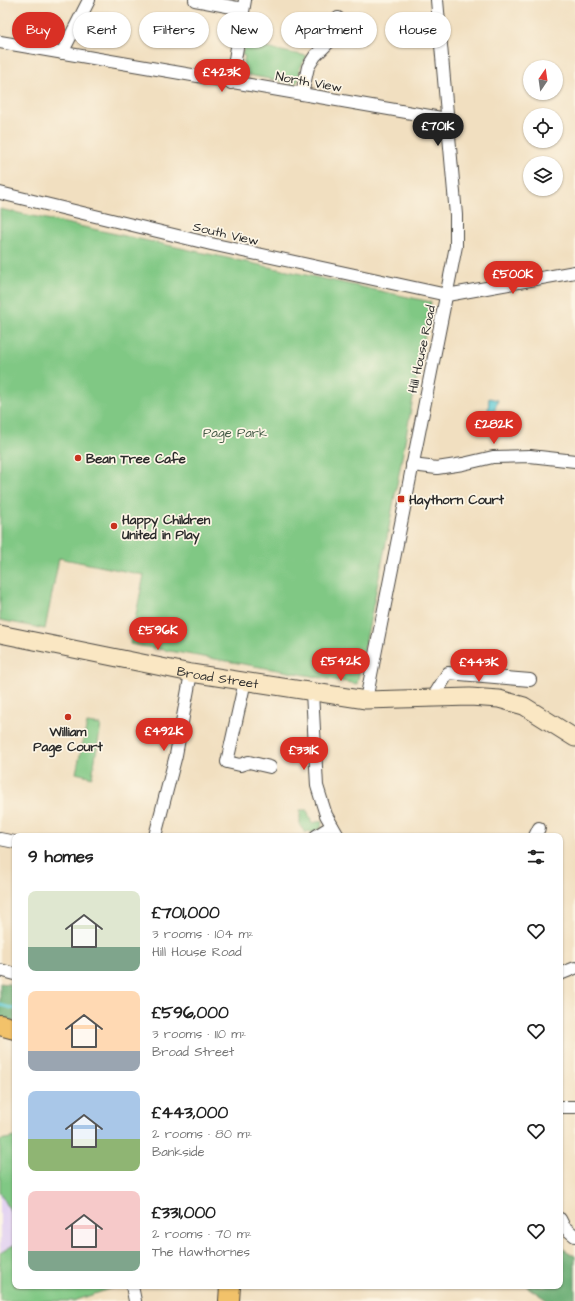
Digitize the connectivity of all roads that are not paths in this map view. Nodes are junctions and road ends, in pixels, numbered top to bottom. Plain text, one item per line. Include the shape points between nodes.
1 (89, 0) edge
2 (195, 0) edge
3 (437, 0) edge
4 (244, 4) edge
5 (0, 42) edge
6 (323, 48) edge
7 (62, 53) junction
8 (231, 83) junction
9 (302, 94) junction
10 (447, 119) junction
11 (0, 193) edge
12 (575, 272) edge
13 (447, 295) junction
14 (575, 461) edge
15 (412, 465) junction
16 (0, 634) edge
17 (192, 673) junction
18 (530, 680) dead end
19 (245, 681) junction
20 (312, 692) junction
21 (432, 699) junction
22 (366, 700) junction
23 (575, 738) edge
24 (270, 767) dead end
25 (335, 831) edge
26 (156, 833) edge
27 (0, 839) edge
28 (12, 841) edge
29 (575, 968) edge
30 (0, 970) edge
31 (12, 973) edge
32 (563, 973) edge
33 (0, 1025) edge
34 (12, 1028) edge
35 (563, 1107) edge
36 (575, 1107) edge
37 (563, 1225) edge
38 (575, 1236) edge
39 (133, 1289) edge
40 (230, 1289) edge
41 (135, 1301) edge
42 (229, 1301) edge

1 - 7 street
2 - 4 street
3 - 10 street, Hill House Road
4 - 8 street
5 - 7 street, North View
6 - 9 street via 308,67
7 - 8 street, North View
8 - 9 street, North View
9 - 10 street, North View
10 - 13 street, Hill House Road via 456,223 456,246
11 - 13 street, South View via 211,244
12 - 13 street
13 - 15 street, Hill House Road
14 - 15 street via 530,456 493,457 437,468
15 - 22 street, Hill House Road
16 - 17 main road, Broad Street
17 - 19 main road, Broad Street
17 - 26 street via 176,755
18 - 21 street via 448,673
19 - 20 main road, Broad Street
19 - 24 street via 227,762 240,766 249,762
20 - 22 main road, Broad Street
20 - 25 street via 317,786 326,815
21 - 22 main road, Broad Street
21 - 23 main road, Broad Street via 499,699 524,706
27 - 28 street
29 - 32 street
30 - 31 street
33 - 34 main road
35 - 36 street
37 - 38 street
39 - 41 street
40 - 42 main road

